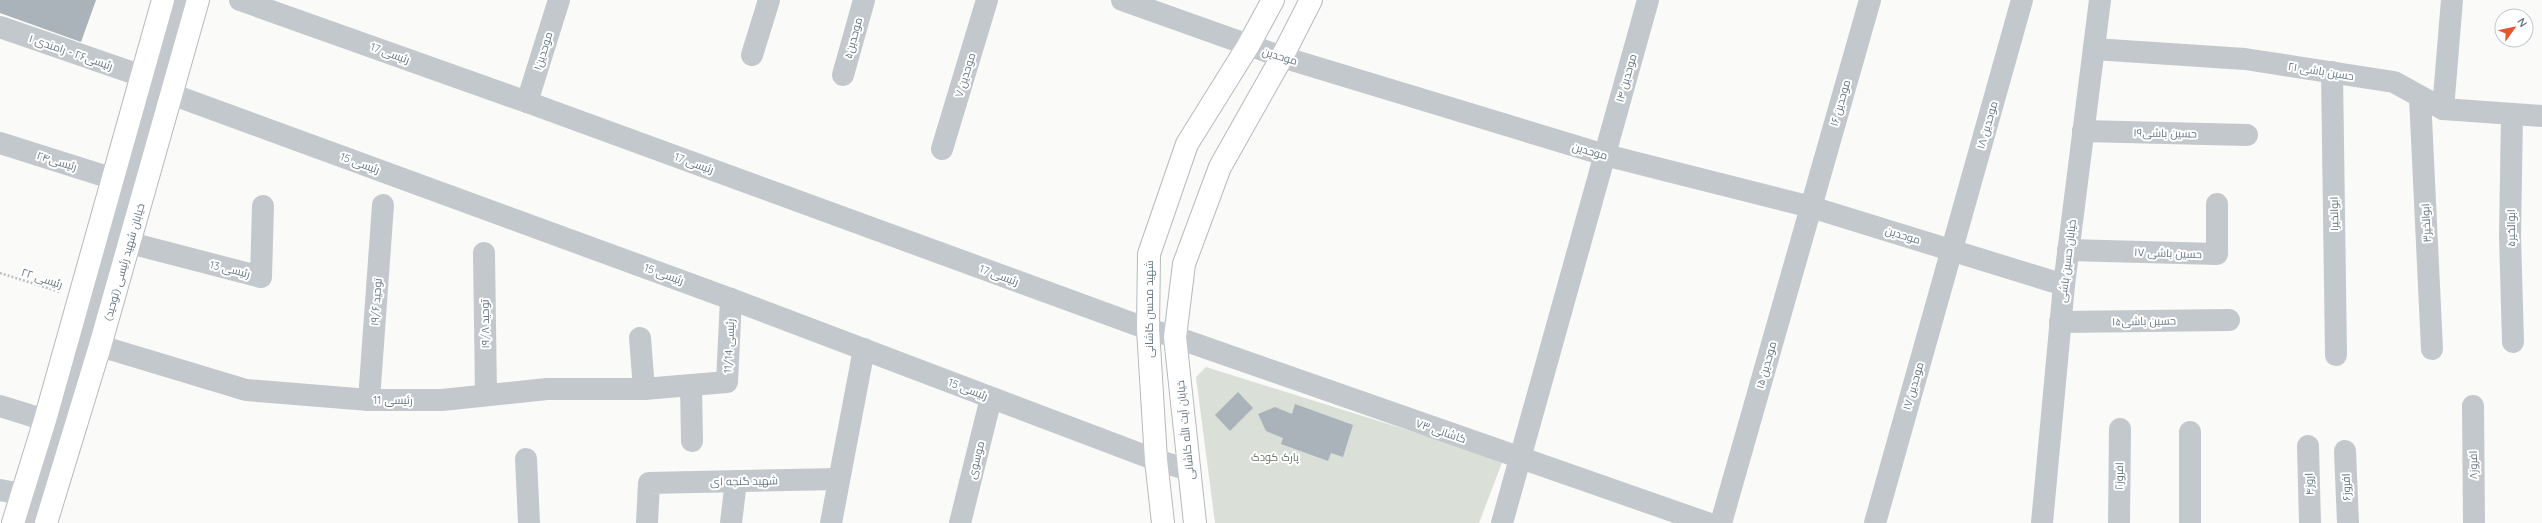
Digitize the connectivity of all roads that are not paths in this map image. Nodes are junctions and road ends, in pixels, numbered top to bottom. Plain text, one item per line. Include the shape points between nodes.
1 (163, 0) edge
2 (178, 0) edge
3 (198, 0) edge
4 (240, 0) edge
5 (559, 0) edge
6 (768, 0) edge
7 (864, 0) edge
8 (987, 0) edge
9 (1122, 0) edge
10 (1273, 0) edge
11 (1311, 0) edge
12 (1648, 0) edge
13 (1870, 0) edge
14 (2022, 0) edge
15 (2100, 0) edge
16 (2452, 0) edge
17 (1150, 4) edge
18 (0, 27) edge
19 (1248, 46) junction
20 (2094, 49) junction
21 (752, 55) dead end
22 (1282, 57) junction
23 (2332, 72) junction
24 (843, 75) dead end
25 (142, 76) junction
26 (171, 94) junction
27 (2420, 96) junction
28 (527, 102) junction
29 (2443, 109) junction
30 (2512, 114) junction
31 (2542, 116) edge
32 (2083, 131) junction
33 (2247, 135) dead end
34 (0, 143) edge
35 (942, 149) dead end
36 (1604, 155) junction
37 (114, 179) junction
38 (2217, 204) dead end
39 (383, 205) dead end
40 (263, 206) dead end
41 (1811, 207) junction
42 (130, 243) junction
43 (1952, 250) junction
44 (2068, 250) junction
45 (484, 253) dead end
46 (2064, 285) junction
47 (731, 299) junction
48 (2229, 320) dead end
49 (2060, 322) junction
50 (1148, 329) junction
51 (1176, 337) junction
52 (640, 338) dead end
53 (2513, 342) dead end
54 (100, 346) junction
55 (864, 349) junction
56 (2432, 349) dead end
57 (2336, 355) dead end
58 (691, 385) junction
59 (644, 389) junction
60 (486, 395) junction
61 (991, 398) junction
62 (369, 400) junction
63 (0, 406) edge
64 (2472, 406) dead end
65 (45, 420) junction
66 (2120, 429) dead end
67 (2190, 432) dead end
68 (692, 440) dead end
69 (2308, 446) dead end
70 (2345, 451) dead end
71 (526, 459) dead end
72 (1520, 459) junction
73 (1156, 460) junction
74 (1189, 470) junction
75 (839, 479) junction
76 (736, 481) junction
77 (0, 490) edge
78 (22, 494) junction
79 (13, 523) edge
80 (30, 523) edge
81 (46, 523) edge
82 (529, 523) edge
83 (647, 523) edge
84 (731, 523) edge
85 (831, 523) edge
86 (960, 523) edge
87 (1163, 523) edge
88 (1195, 523) edge
89 (1502, 523) edge
90 (1707, 523) edge
91 (1721, 523) edge
92 (1875, 523) edge
93 (2042, 523) edge
94 (2119, 523) edge
95 (2190, 523) edge
96 (2310, 523) edge
97 (2348, 523) edge
98 (2474, 523) edge

1 - 25 main road
2 - 80 street
3 - 26 main road, خیابان شهید رئیسی (توحید)
4 - 28 street, رئیسی 17
5 - 28 street, موحدین۱
6 - 21 street
7 - 24 street, موحدین۵
8 - 35 street, موحدین ۷
9 - 17 street, موحدین
10 - 19 main road, شهید محسن کاشانی
11 - 22 main road
12 - 36 street, موحدین ۱۴
13 - 41 street, موحدین ۱۶
14 - 43 street, موحدین ۱۸
15 - 20 street, خیابان حسین باشی
16 - 29 street
17 - 19 street, موحدین
18 - 25 street, رئیسی۲۶ - رامندی ۱
19 - 22 street, موحدین
19 - 50 main road, شهید محسن کاشانی via 1187,144 1149,254
20 - 23 street, حسین باشی ۲۱ via 2246,59
20 - 32 street, خیابان حسین باشی
22 - 36 street, موحدین
22 - 51 main road via 1220,167 1184,264
23 - 27 street, حسین باشی ۲۱ via 2394,82
23 - 57 street, ابوالخیر۱
25 - 37 main road
26 - 42 main road, خیابان شهید رئیسی (توحید)
26 - 47 street, رئیسی 15
27 - 29 street, حسین باشی ۲۱
27 - 56 street, ابوالخیر۳
28 - 50 street, رئیسی 17
29 - 30 street, حسین باشی ۲۱
30 - 31 street, حسین باشی ۲۱
30 - 53 street, ابوالخیر۵ via 2510,236
32 - 33 street, حسین باشی۱۹
32 - 44 street, خیابان حسین باشی
34 - 37 street, رئیسی۲۴
36 - 41 street, موحدین
36 - 72 street, موحدین ۱۴
37 - 65 main road
38 - 44 street, حسین باشی ۱۷ via 2217,254
39 - 62 street, توحید ۱۹/۶
40 - 42 street, رئیسی 13 via 262,277
41 - 43 street, موحدین
41 - 91 street, موحدین ۱۵
42 - 54 main road, خیابان شهید رئیسی (توحید)
43 - 46 street, موحدین
43 - 92 street, موحدین ۱۷
44 - 46 street, خیابان حسین باشی
45 - 60 street, توحید ۱۹/۸
46 - 49 street, خیابان حسین باشی
47 - 55 street, رئیسی 15
47 - 58 street, رئیسی 11/14 via 727,382
48 - 49 street, حسین باشی۱۵
49 - 93 street, خیابان حسین باشی
50 - 51 street, رئیسی 17
50 - 73 main road, شهید محسن کاشانی
51 - 72 street, کاشانی ۷۳
51 - 74 main road, خیابان آیت الله کاشانی
52 - 59 street
54 - 62 street, رئیسی 11 via 246,390
54 - 81 main road, خیابان شهید رئیسی (توحید)
55 - 61 street, رئیسی 15
55 - 75 street
58 - 59 street, رئیسی 11
58 - 68 street
59 - 60 street, رئیسی 11 via 547,389
60 - 62 street, رئیسی 11 via 442,400
61 - 73 street, رئیسی 15
61 - 86 street, موسوی
63 - 65 street
64 - 98 street, افروز۸
65 - 78 main road
66 - 94 street, افروز۲
67 - 95 street
69 - 96 street, اروز۴
70 - 97 street, افروز۶
71 - 82 street
72 - 89 street, موحدین ۱۴
72 - 90 street, کاشانی ۷۳
73 - 74 street, رئیسی 15
73 - 87 main road, شهید محسن کاشانی
74 - 88 main road, خیابان آیت الله کاشانی
75 - 76 street, شهید گنجه ای
75 - 85 street
76 - 83 street, شهید گنجه ای via 650,483
76 - 84 street
77 - 78 street
78 - 79 main road

